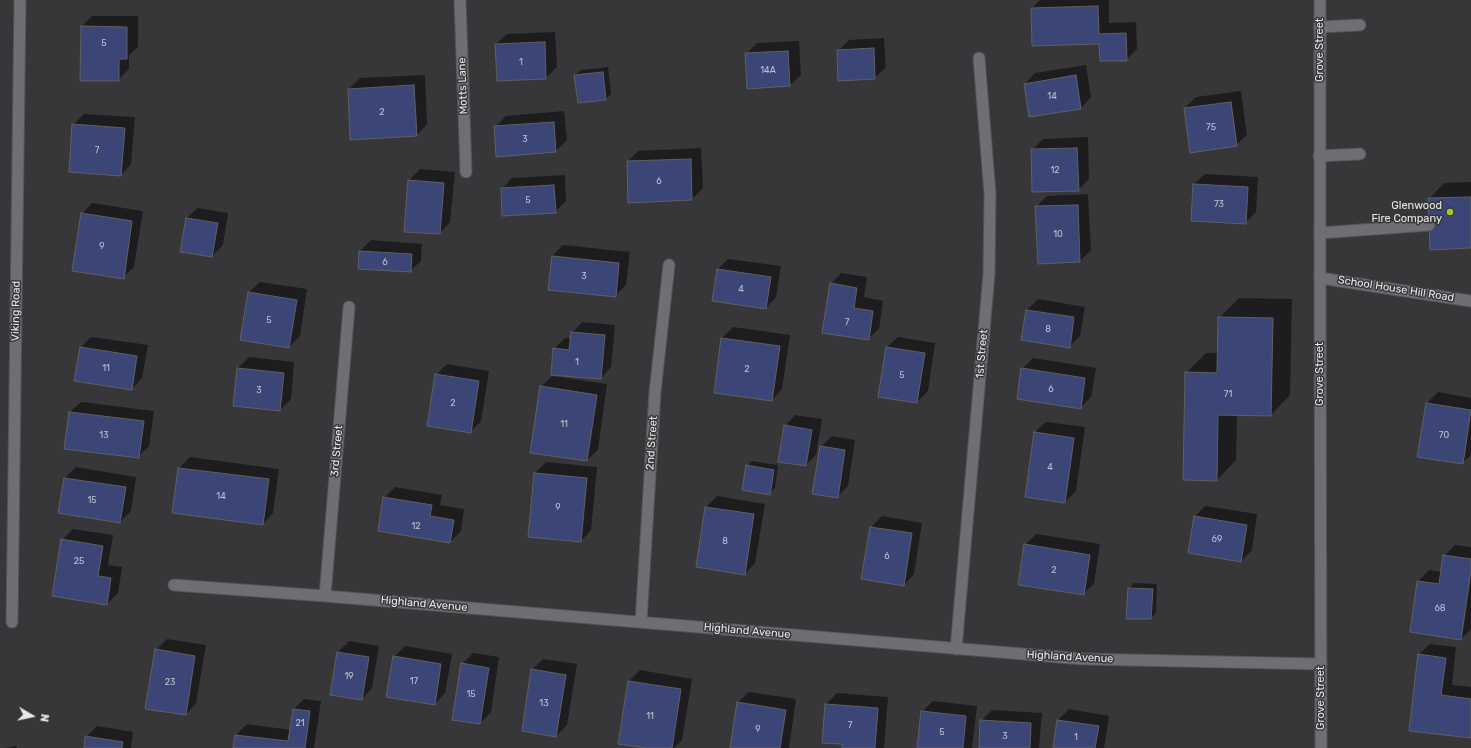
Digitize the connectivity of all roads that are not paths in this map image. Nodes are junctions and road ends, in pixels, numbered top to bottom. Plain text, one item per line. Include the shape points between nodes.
1 (20, 0) edge
2 (460, 0) edge
3 (1320, 0) edge
4 (1360, 25) dead end
5 (1320, 27) junction
6 (979, 58) dead end
7 (1360, 154) dead end
8 (1319, 156) junction
9 (466, 172) dead end
10 (1429, 225) dead end
11 (1320, 233) junction
12 (669, 265) dead end
13 (1320, 278) junction
14 (1471, 301) edge
15 (349, 307) dead end
16 (174, 585) dead end
17 (325, 596) junction
18 (12, 622) dead end
19 (641, 622) junction
20 (956, 649) junction
21 (1321, 664) junction
22 (1321, 748) edge

1 - 18 street, Viking Road
2 - 9 street, Motts Lane
3 - 5 street, Grove Street
4 - 5 street
5 - 8 street, Grove Street
6 - 20 street, 1st Street via 990,194 989,274
7 - 8 street
8 - 11 street, Grove Street
10 - 11 street
11 - 13 street, Grove Street
12 - 19 street, 2nd Street via 655,392
13 - 14 street, School House Hill Road
13 - 21 street, Grove Street
15 - 17 street, 3rd Street
16 - 17 street, Highland Avenue
17 - 19 street, Highland Avenue
19 - 20 street, Highland Avenue
20 - 21 street, Highland Avenue via 1083,660
21 - 22 street, Grove Street

